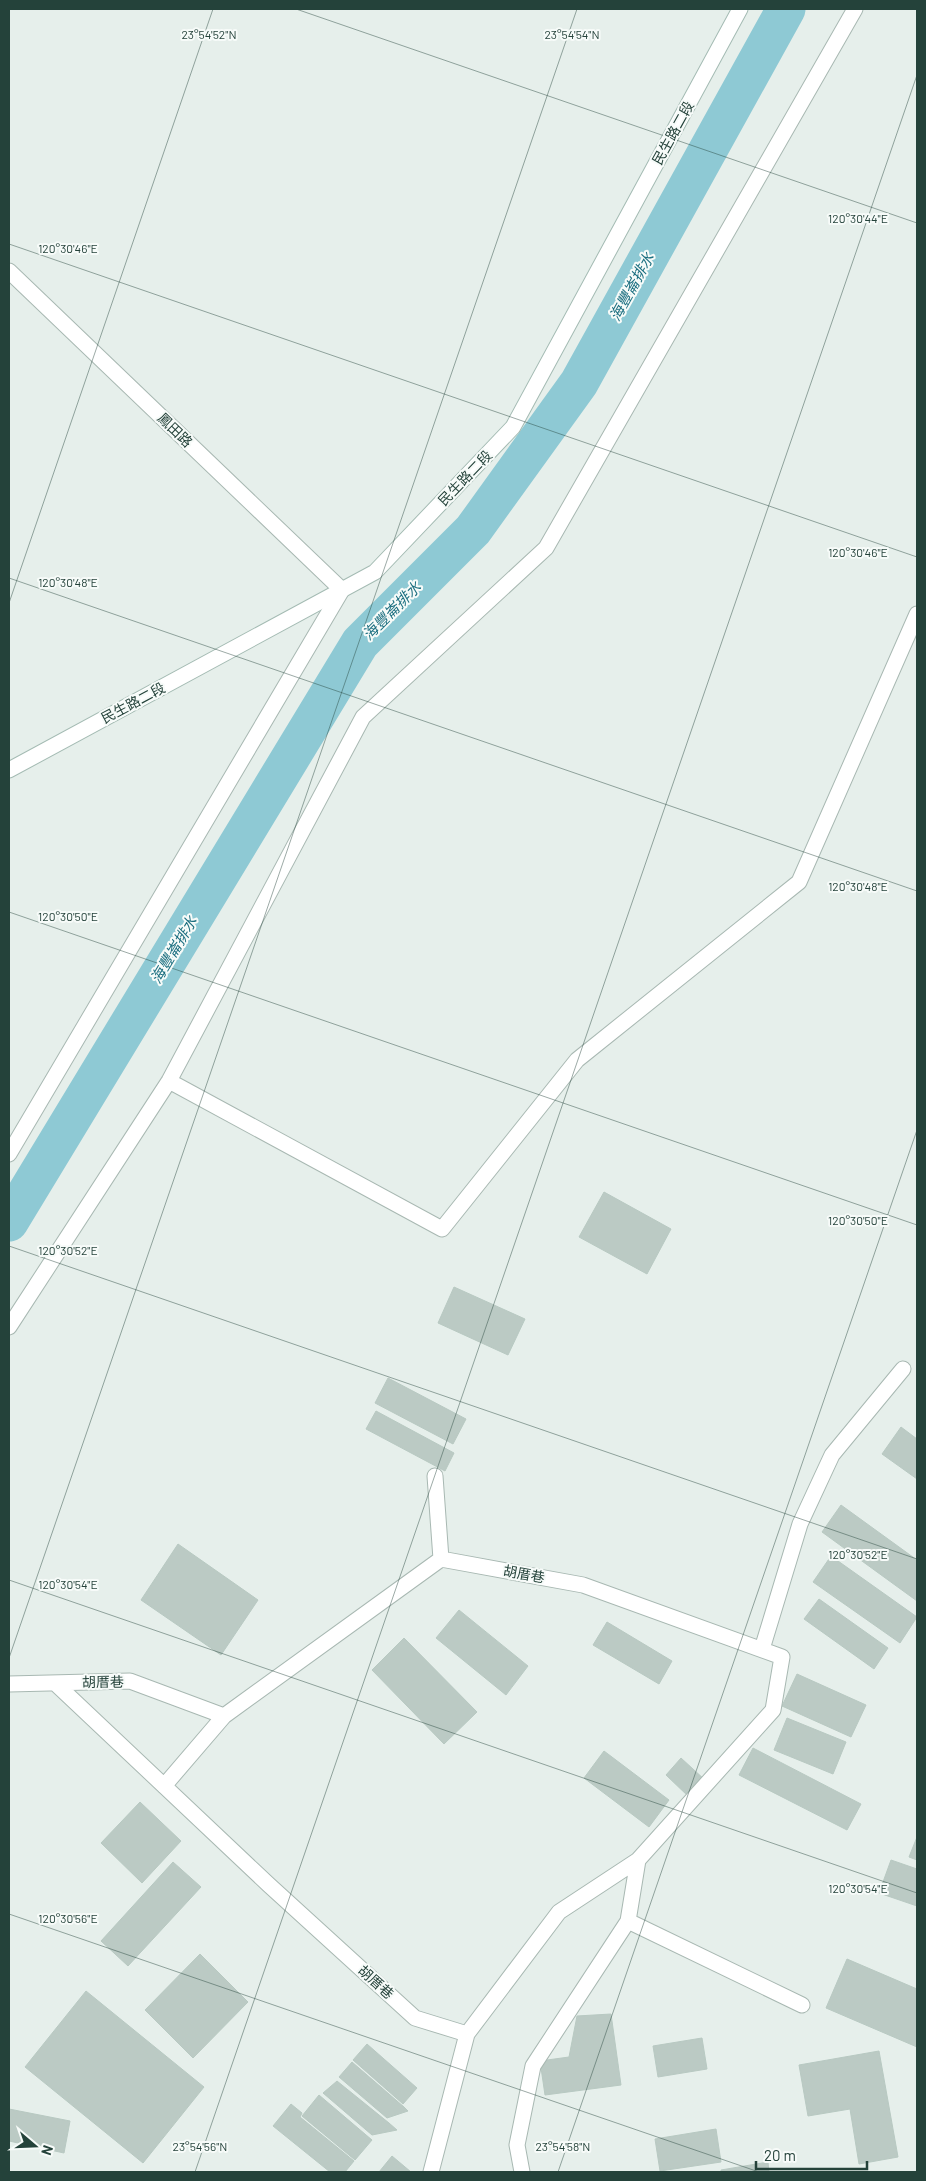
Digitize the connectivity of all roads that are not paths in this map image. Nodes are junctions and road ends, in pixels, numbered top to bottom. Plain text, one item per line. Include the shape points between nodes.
1 (740, 9) edge
2 (855, 9) edge
3 (9, 270) edge
4 (342, 590) junction
5 (917, 614) edge
6 (9, 770) edge
7 (169, 1081) junction
8 (9, 1154) edge
9 (9, 1327) edge
10 (904, 1369) dead end
11 (435, 1476) dead end
12 (441, 1559) junction
13 (762, 1649) junction
14 (55, 1683) junction
15 (9, 1684) edge
16 (224, 1716) junction
17 (164, 1786) junction
18 (638, 1860) junction
19 (628, 1921) junction
20 (802, 2005) dead end
21 (467, 2034) junction
22 (431, 2172) edge
23 (522, 2172) edge

1 - 4 street, 民生路二段 via 513,427 375,572
2 - 7 street via 546,548 363,717
3 - 4 street, 鳳田路
4 - 6 street, 民生路二段
4 - 8 street
5 - 7 street via 799,882 577,1060 442,1229
7 - 9 street
10 - 13 street via 832,1455 800,1524
11 - 12 street
12 - 13 street, 胡厝巷 via 583,1585
12 - 16 street
13 - 18 street, 胡厝巷 via 782,1657 773,1710
14 - 15 street, 胡厝巷
14 - 16 street, 胡厝巷 via 130,1681
14 - 17 street, 胡厝巷
16 - 17 street
17 - 21 street, 胡厝巷 via 415,2018
18 - 19 street
18 - 21 street, 胡厝巷 via 559,1912
19 - 20 street
19 - 23 street via 533,2066 517,2145
21 - 22 street, 胡厝巷

